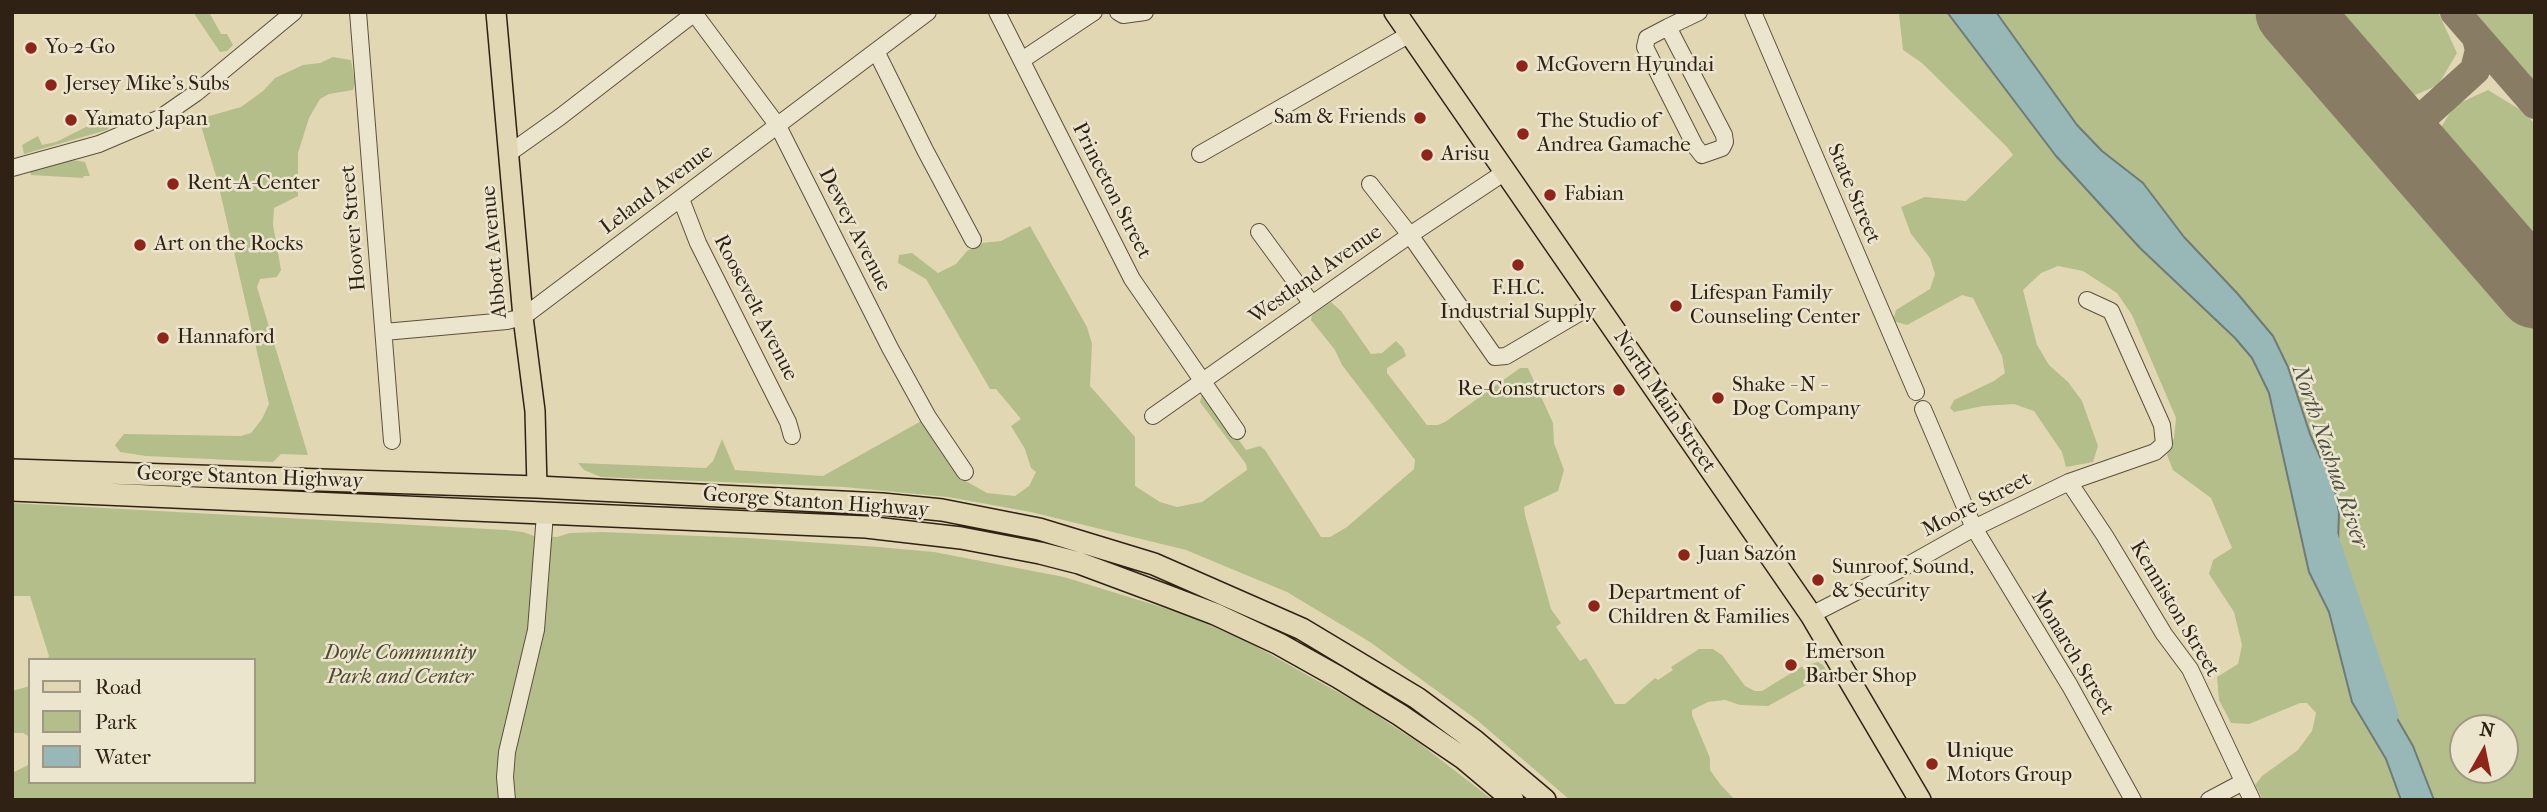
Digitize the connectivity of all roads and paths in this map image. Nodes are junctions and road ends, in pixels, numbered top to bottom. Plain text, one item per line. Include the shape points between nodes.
1 (294, 12) edge
2 (358, 12) edge
3 (496, 12) edge
4 (928, 12) edge
5 (997, 12) edge
6 (1094, 12) edge
7 (1118, 12) edge
8 (1145, 12) edge
9 (1395, 12) edge
10 (1699, 12) edge
11 (1753, 12) edge
12 (695, 13) edge
13 (1668, 27) junction
14 (1410, 34) junction
15 (876, 51) junction
16 (1022, 60) junction
17 (778, 126) junction
18 (508, 154) junction
19 (1200, 154) dead end
20 (12, 168) edge
21 (1505, 172) junction
22 (1370, 184) dead end
23 (681, 199) junction
24 (1259, 232) dead end
25 (1410, 235) junction
26 (973, 240) dead end
27 (2087, 300) dead end
28 (1595, 303) junction
29 (1312, 304) junction
30 (523, 317) junction
31 (384, 332) junction
32 (1202, 380) junction
33 (1916, 392) dead end
34 (1923, 409) dead end
35 (1153, 416) dead end
36 (1237, 431) dead end
37 (792, 436) dead end
38 (392, 440) dead end
39 (12, 470) edge
40 (965, 472) dead end
41 (2069, 482) junction
42 (537, 487) junction
43 (12, 492) edge
44 (545, 514) junction
45 (1974, 528) junction
46 (1811, 615) junction
47 (2243, 782) junction
48 (507, 800) edge
49 (1513, 800) edge
50 (1545, 800) edge
51 (1920, 800) edge
52 (2133, 800) edge
53 (2209, 800) edge
54 (2252, 800) edge

1 - 20 street via 160,118 99,144
2 - 31 street, Hoover Street
3 - 18 main road, Abbott Avenue
4 - 15 street, Leland Avenue
5 - 16 street, Princeton Street
6 - 16 street
7 - 8 street
9 - 14 highway, North Main Street
10 - 13 street
11 - 33 street, State Street
12 - 17 street, Dewey Avenue
12 - 18 street
13 - 13 street via 1647,38 1645,47 1695,146 1702,155 1722,148 1724,135
14 - 19 street
14 - 21 highway, North Main Street
15 - 17 street, Leland Avenue
15 - 26 street
16 - 32 street, Princeton Street via 1126,269
17 - 23 street, Leland Avenue
17 - 40 street, Dewey Avenue via 890,348
18 - 30 main road, Abbott Avenue
21 - 25 street, Westland Avenue
21 - 28 highway, North Main Street
22 - 25 street
23 - 30 street, Leland Avenue
23 - 37 street, Roosevelt Avenue
24 - 29 street
25 - 28 street via 1497,358
25 - 29 street, Westland Avenue
27 - 41 street, Moore Street via 2111,311 2162,425 2164,444 2155,452
28 - 46 highway, North Main Street
29 - 32 street, Westland Avenue
30 - 31 street, Leland Avenue
30 - 42 main road, Abbott Avenue via 535,411
31 - 38 street, Hoover Street
32 - 35 street, Westland Avenue
32 - 36 street, Princeton Street
34 - 45 street
39 - 42 highway, George Stanton Highway
41 - 45 street, Moore Street
41 - 47 street, Kenniston Street via 2190,670
42 - 50 highway, George Stanton Highway via 912,507 1039,528 1113,550 1302,629 1417,698
43 - 44 highway, George Stanton Highway
44 - 48 street via 536,630 507,752
44 - 49 highway, George Stanton Highway via 911,531 986,542 1079,564 1215,614 1279,644 1400,715 1463,758
45 - 46 street, Moore Street
45 - 52 street, Monarch Street
46 - 51 highway, North Main Street
47 - 53 street
47 - 54 street, Kenniston Street

